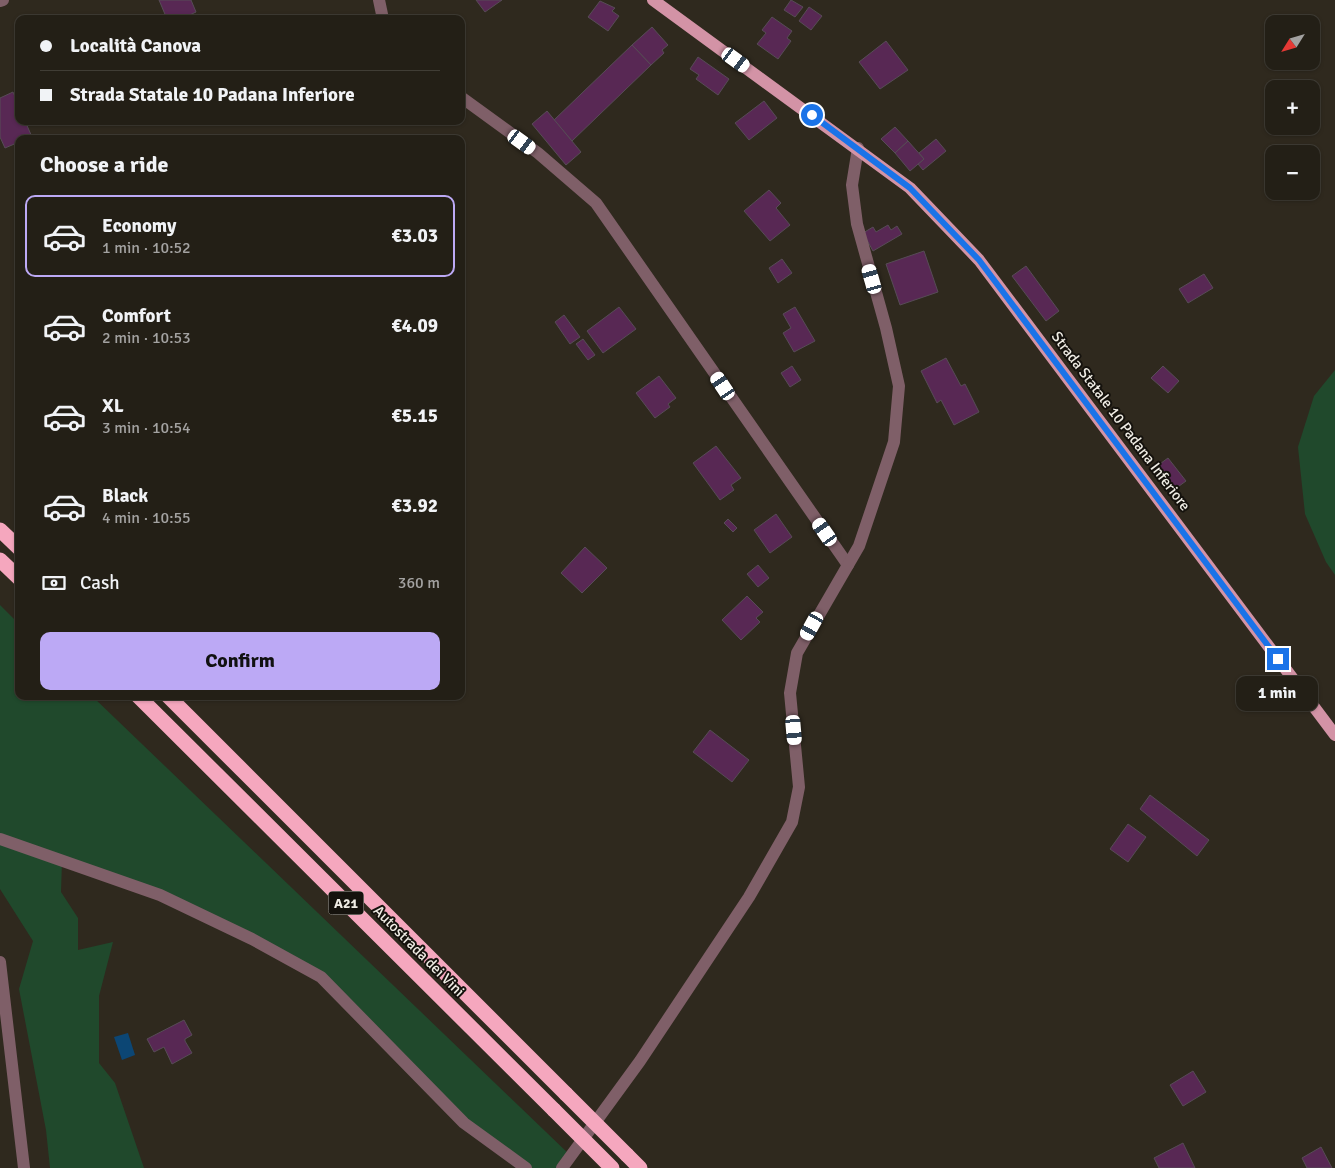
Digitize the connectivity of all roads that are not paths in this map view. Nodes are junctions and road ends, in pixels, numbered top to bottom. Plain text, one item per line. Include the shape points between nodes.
1 (379, 0) edge
2 (653, 0) edge
3 (382, 15) edge
4 (465, 100) edge
5 (858, 148) junction
6 (0, 530) edge
7 (15, 544) edge
8 (0, 560) edge
9 (848, 565) junction
10 (15, 574) edge
11 (142, 700) edge
12 (172, 700) edge
13 (1335, 735) edge
14 (0, 839) edge
15 (0, 962) edge
16 (24, 1168) edge
17 (526, 1168) edge
18 (562, 1168) edge
19 (612, 1168) edge
20 (640, 1168) edge

1 - 3 street
2 - 5 main road, Strada Statale 10 Padana Inferiore
4 - 9 street via 538,153 596,203
5 - 9 street via 852,185 857,224 899,386 894,442 859,546
5 - 13 main road, Strada Statale 10 Padana Inferiore via 910,188 979,260
6 - 7 highway
8 - 10 highway
9 - 18 street via 797,653 790,692 799,787 792,822 748,897 646,1053
11 - 19 highway, Autostrada dei Vini / A21, bridge
12 - 20 highway, Autostrada dei Vini / A21, bridge
14 - 17 street via 160,895 252,939 321,977 464,1123
15 - 16 street

